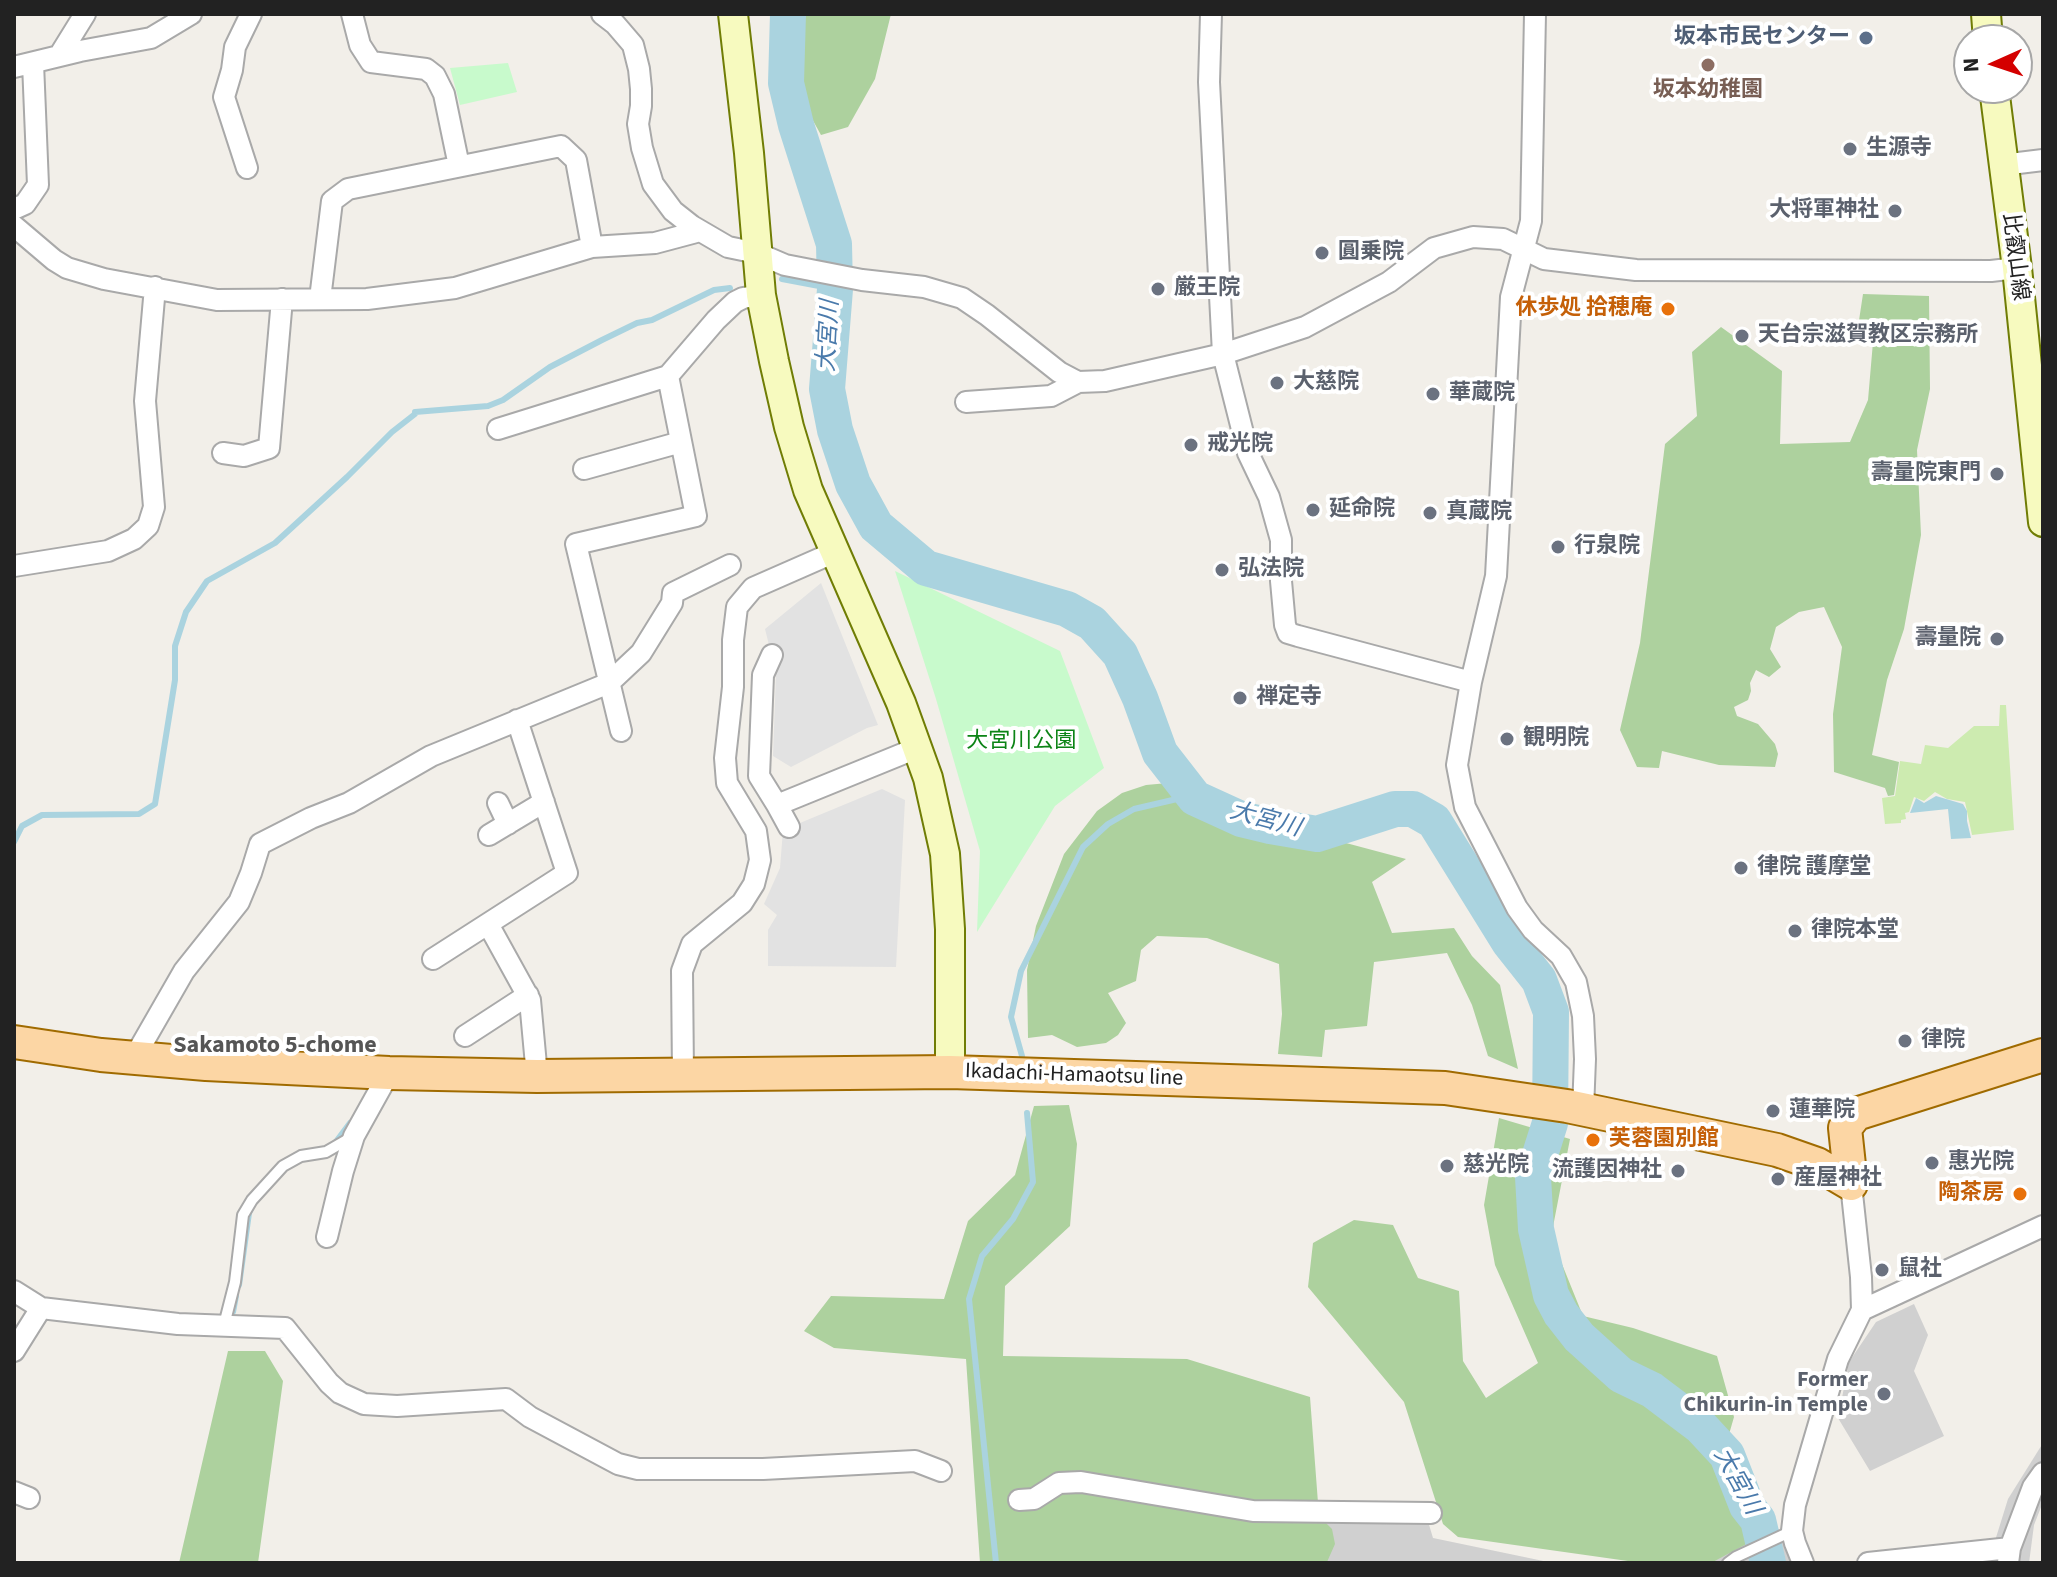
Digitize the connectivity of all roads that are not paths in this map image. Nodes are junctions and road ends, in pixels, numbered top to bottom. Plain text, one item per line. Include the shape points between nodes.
1 (85, 14) edge
2 (191, 14) edge
3 (251, 14) edge
4 (352, 14) edge
5 (602, 14) edge
6 (733, 14) edge
7 (1211, 14) edge
8 (1535, 14) edge
9 (59, 56) junction
10 (23, 65) edge
11 (1996, 104) edge
12 (2043, 160) edge
13 (2002, 165) junction
14 (459, 166) junction
15 (247, 168) dead end
16 (14, 209) edge
17 (14, 226) edge
18 (700, 231) junction
19 (592, 247) junction
20 (1523, 249) junction
21 (757, 253) junction
22 (2017, 268) junction
23 (155, 287) junction
24 (761, 295) junction
25 (282, 299) junction
26 (320, 299) junction
27 (1223, 354) junction
28 (668, 376) junction
29 (1078, 382) junction
30 (966, 402) dead end
31 (498, 429) dead end
32 (681, 442) junction
33 (223, 453) dead end
34 (584, 469) dead end
35 (2043, 522) edge
36 (835, 552) junction
37 (730, 565) dead end
38 (14, 566) edge
39 (772, 655) dead end
40 (1471, 682) junction
41 (609, 683) junction
42 (517, 720) junction
43 (621, 731) dead end
44 (917, 748) junction
45 (544, 802) junction
46 (498, 803) dead end
47 (777, 805) junction
48 (508, 824) junction
49 (789, 827) dead end
50 (489, 835) dead end
51 (488, 924) junction
52 (433, 959) dead end
53 (528, 995) junction
54 (465, 1036) dead end
55 (14, 1042) edge
56 (2043, 1055) edge
57 (134, 1058) junction
58 (950, 1072) junction
59 (389, 1073) junction
60 (683, 1074) junction
61 (537, 1076) junction
62 (1575, 1108) junction
63 (354, 1136) junction
64 (1851, 1184) junction
65 (2043, 1226) edge
66 (327, 1237) dead end
67 (14, 1291) edge
68 (41, 1308) junction
69 (1862, 1310) junction
70 (224, 1325) junction
71 (14, 1351) edge
72 (941, 1471) dead end
73 (2043, 1473) edge
74 (1019, 1500) dead end
75 (1431, 1513) dead end
76 (1784, 1534) junction
77 (2009, 1556) edge
78 (1732, 1560) edge
79 (1803, 1563) edge
80 (1868, 1563) edge

1 - 9 street
2 - 9 street via 151,38
3 - 15 street via 235,47 224,97
4 - 14 street via 371,62 426,69 435,76 444,94
5 - 18 street via 633,45 641,89 638,124 653,184 673,211
6 - 21 street
7 - 27 street via 1209,82
8 - 20 street via 1531,221
9 - 10 street
10 - 16 street via 38,185 25,204
11 - 13 street, 比叡山線
12 - 13 street
13 - 22 street, 比叡山線
14 - 19 street via 561,146 576,160
14 - 26 street via 348,189 332,201
17 - 23 street via 67,268
18 - 19 street via 655,243
18 - 21 street via 728,247
19 - 26 street via 455,288
20 - 22 street via 1544,259 1636,270
20 - 27 street via 1503,239 1473,237 1434,248 1389,282 1305,327
20 - 40 street via 1511,297 1496,576
21 - 24 street
21 - 29 street via 785,265 962,298
22 - 35 street, 比叡山線
23 - 25 street via 217,300
23 - 38 street via 145,401 154,507 148,526 108,551
24 - 28 street via 735,302
24 - 36 street via 789,427
25 - 26 street
25 - 33 street via 269,448 244,456
27 - 29 street via 1105,381
27 - 40 street via 1248,453 1269,497 1281,540 1288,633
28 - 31 street
28 - 32 street
29 - 30 street via 1051,396
32 - 34 street
32 - 41 street via 696,516 576,544
36 - 44 street
36 - 60 street via 753,588 737,607 727,783 756,831 760,860 742,903 692,944 682,971
37 - 41 street via 673,593 641,653
39 - 47 street via 763,675 759,776
40 - 62 street via 1457,765 1465,807 1517,908 1561,956 1576,982 1585,1059
41 - 42 street
41 - 43 street
42 - 45 street
42 - 57 street via 431,756 349,803 260,844 239,902 184,971
44 - 47 street
44 - 58 street via 945,854
45 - 48 street
45 - 51 street via 567,873
46 - 48 street
47 - 49 street
48 - 50 street
51 - 52 street
51 - 53 street
53 - 54 street
53 - 61 street
55 - 57 main road, Ikadachi-Hamaotsu line
56 - 64 main road via 1856,1114 1845,1128
57 - 59 main road, Ikadachi-Hamaotsu line
58 - 60 main road, Ikadachi-Hamaotsu line
58 - 62 main road, Ikadachi-Hamaotsu line via 1445,1088
59 - 61 main road, Ikadachi-Hamaotsu line
59 - 63 street
60 - 61 main road, Ikadachi-Hamaotsu line
62 - 64 main road, Ikadachi-Hamaotsu line via 1777,1150
63 - 66 street
63 - 70 lane via 283,1166 252,1200 243,1215
64 - 69 street
65 - 69 street
67 - 68 street
68 - 70 street
68 - 71 street
69 - 76 street via 1838,1359
70 - 72 street via 285,1328 329,1383 364,1404 506,1399 592,1451 638,1469 915,1461
73 - 77 street
74 - 75 street via 1034,1499 1059,1483 1081,1482 1253,1511
76 - 78 lane
76 - 79 street
77 - 80 street

